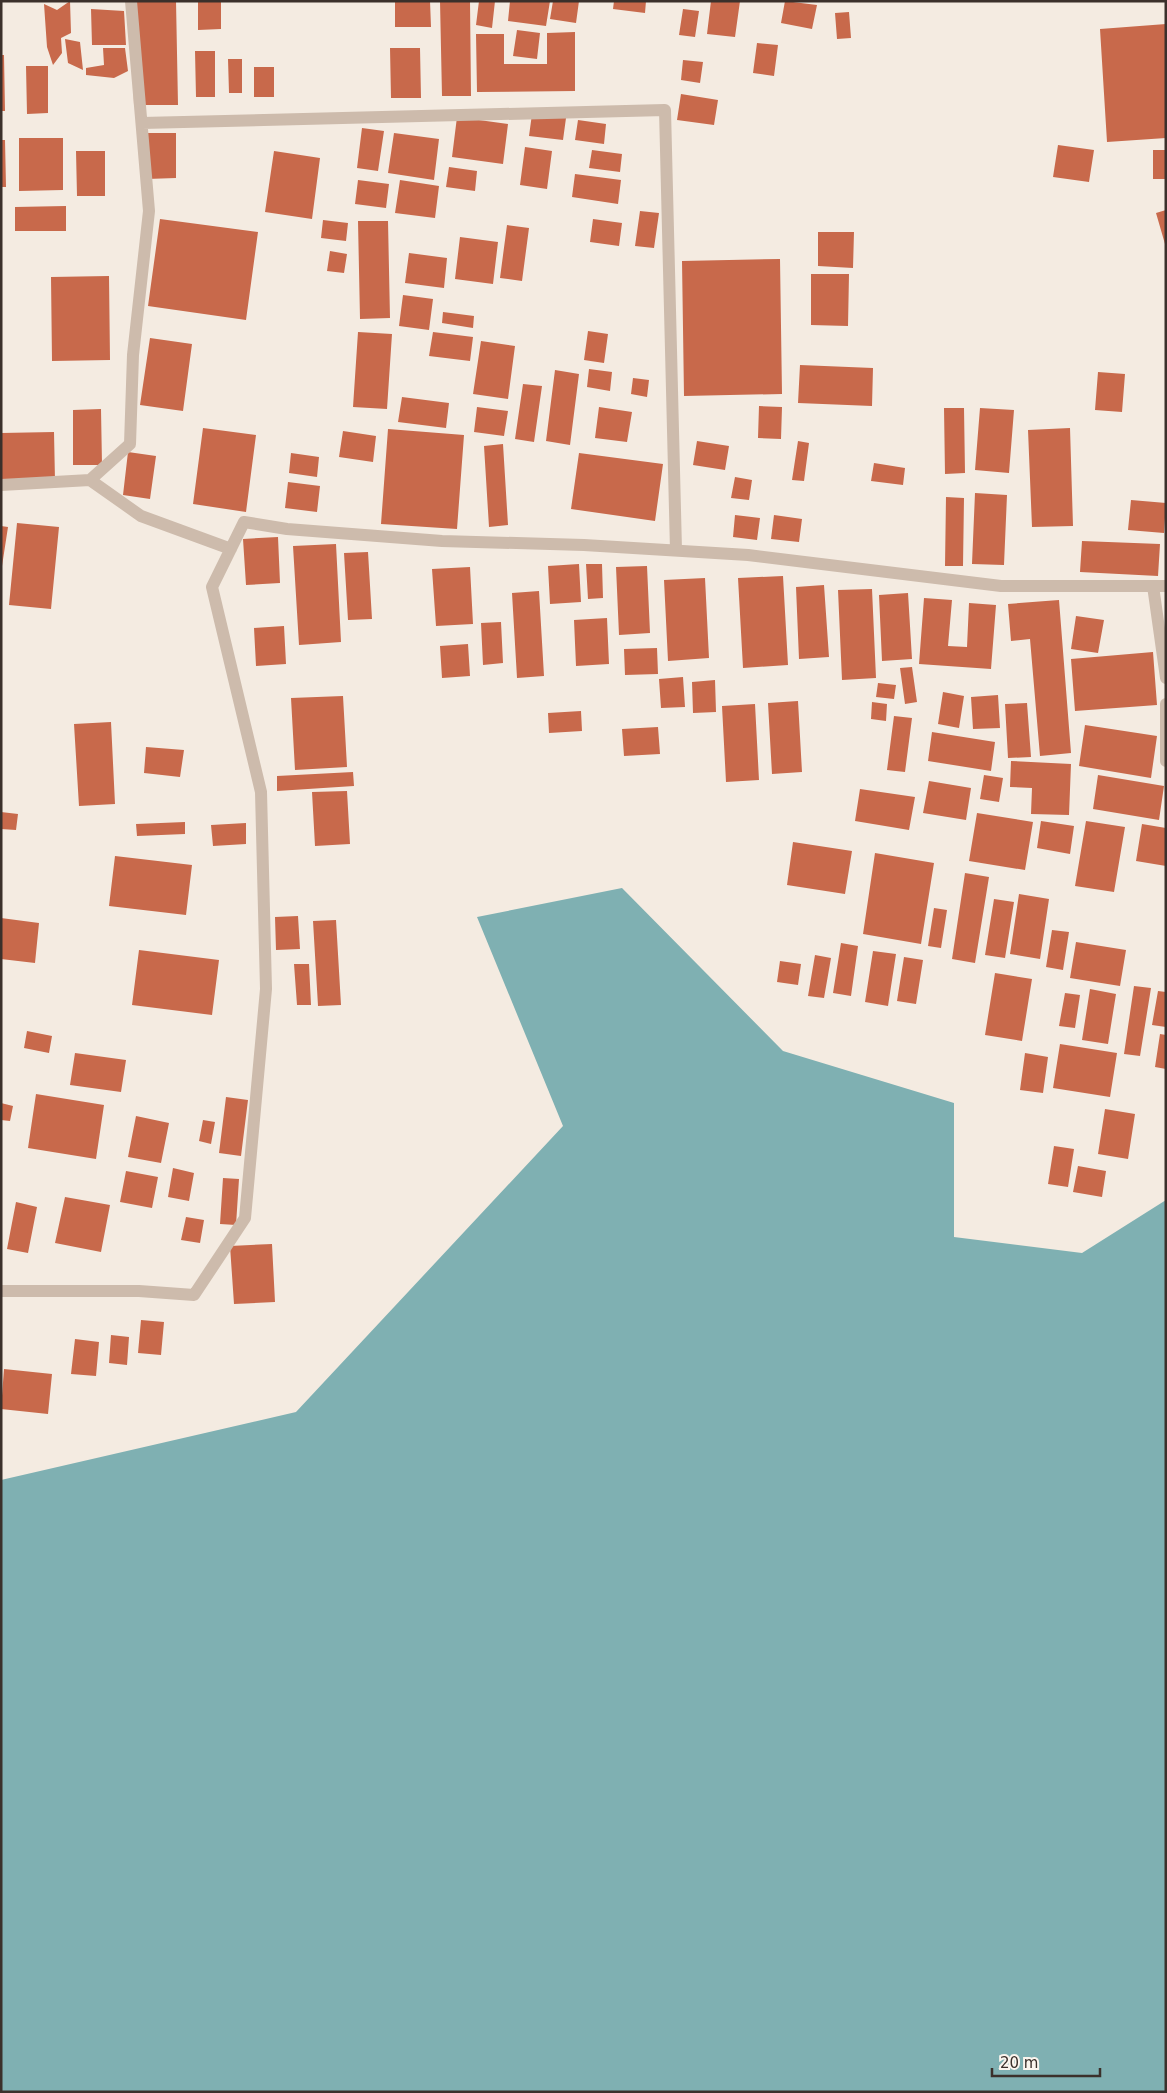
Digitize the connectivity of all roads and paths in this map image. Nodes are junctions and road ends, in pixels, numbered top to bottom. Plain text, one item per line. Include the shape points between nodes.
1 (131, 1) edge
2 (142, 123) junction
3 (90, 480) junction
4 (1, 485) edge
5 (231, 549) junction
6 (676, 550) junction
7 (1152, 586) junction
8 (1166, 586) edge
9 (1166, 678) edge
10 (1166, 704) edge
11 (1166, 761) edge
12 (1, 1290) edge

1 - 2 street
2 - 3 street via 150,211 133,354 130,444
2 - 6 street via 665,110
3 - 4 street
3 - 5 street via 141,516
5 - 6 street via 244,522 287,529 442,541
5 - 12 street via 212,587 262,792 266,989 245,1218 194,1295 139,1291
6 - 7 street via 748,555 1001,586
7 - 8 street
7 - 9 street
10 - 11 street

